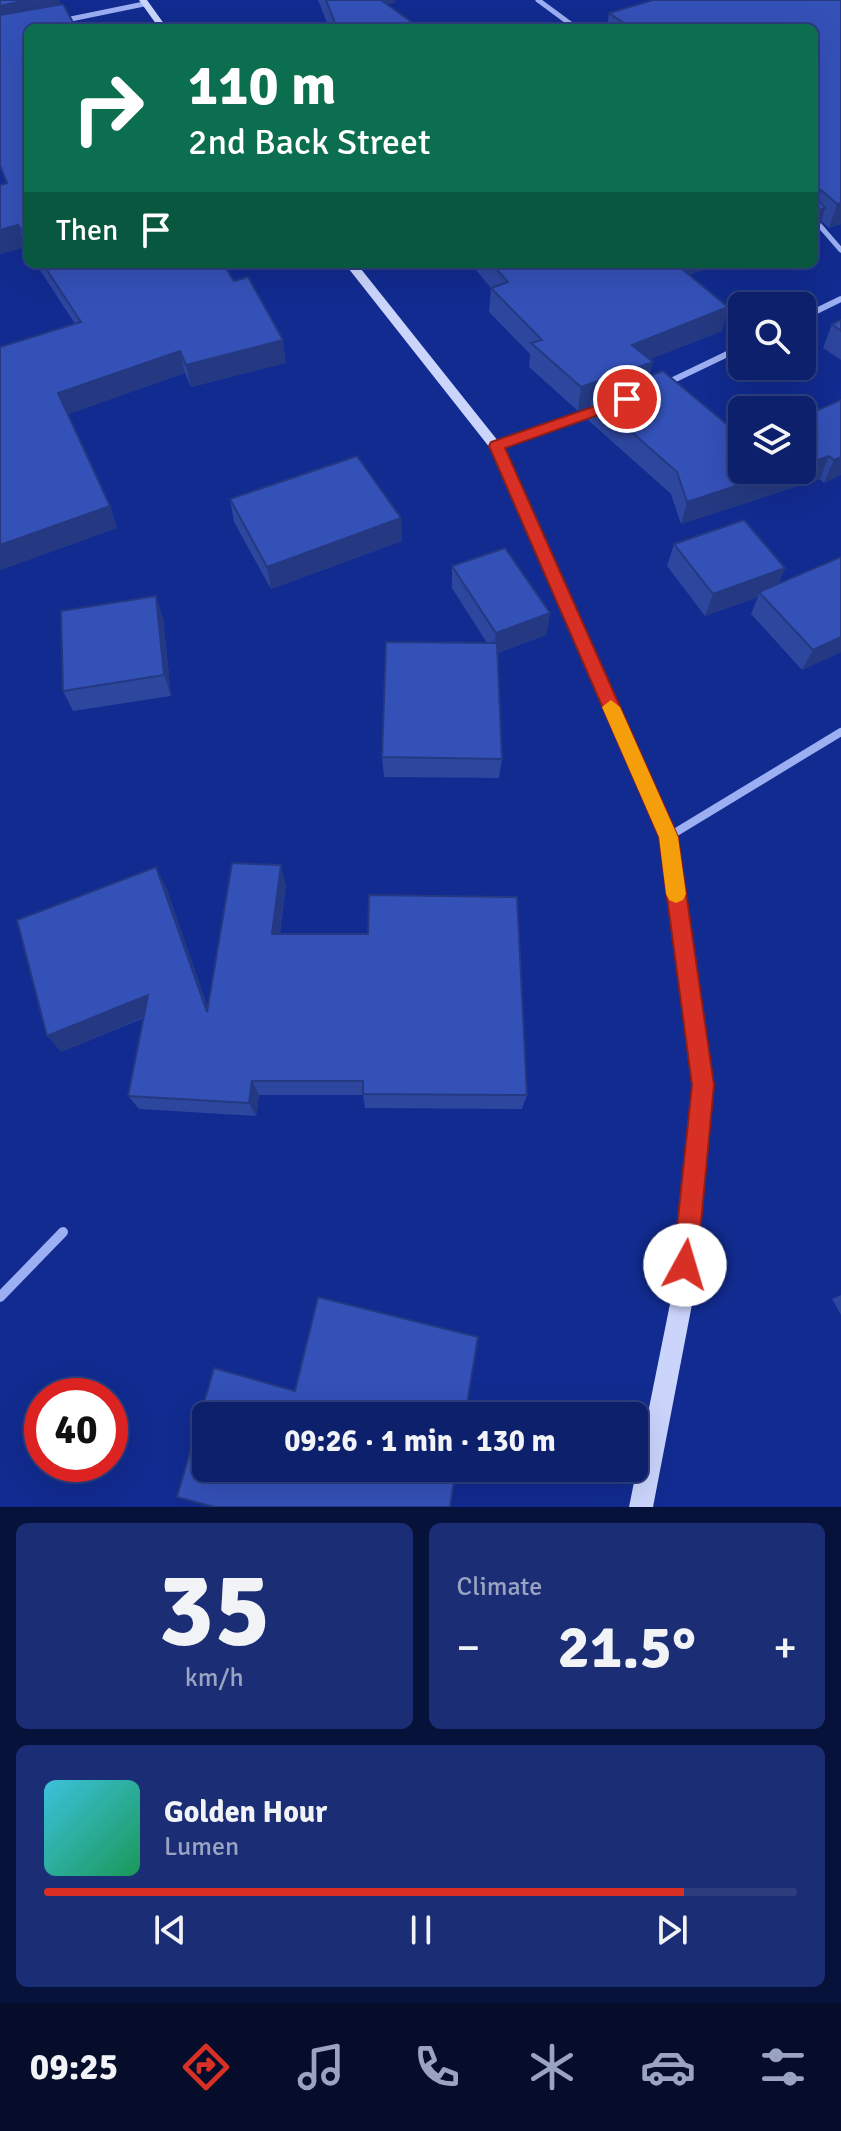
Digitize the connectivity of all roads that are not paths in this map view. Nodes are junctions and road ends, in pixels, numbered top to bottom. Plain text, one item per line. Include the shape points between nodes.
1 (538, 0) edge
2 (143, 2) edge
3 (57, 22) edge
4 (160, 24) edge
5 (571, 24) edge
6 (818, 224) edge
7 (841, 250) edge
8 (354, 268) edge
9 (841, 299) edge
10 (816, 311) edge
11 (728, 354) edge
12 (653, 390) edge
13 (610, 405) edge
14 (496, 446) junction
15 (841, 732) edge
16 (668, 837) junction
17 (63, 1232) dead end
18 (0, 1297) edge
19 (641, 1507) edge

1 - 5 street
2 - 3 street
2 - 4 street
6 - 7 street
8 - 14 street
9 - 10 street
11 - 12 street
13 - 14 street
14 - 16 street
15 - 16 street
16 - 19 street via 703,1085 683,1294
17 - 18 street

